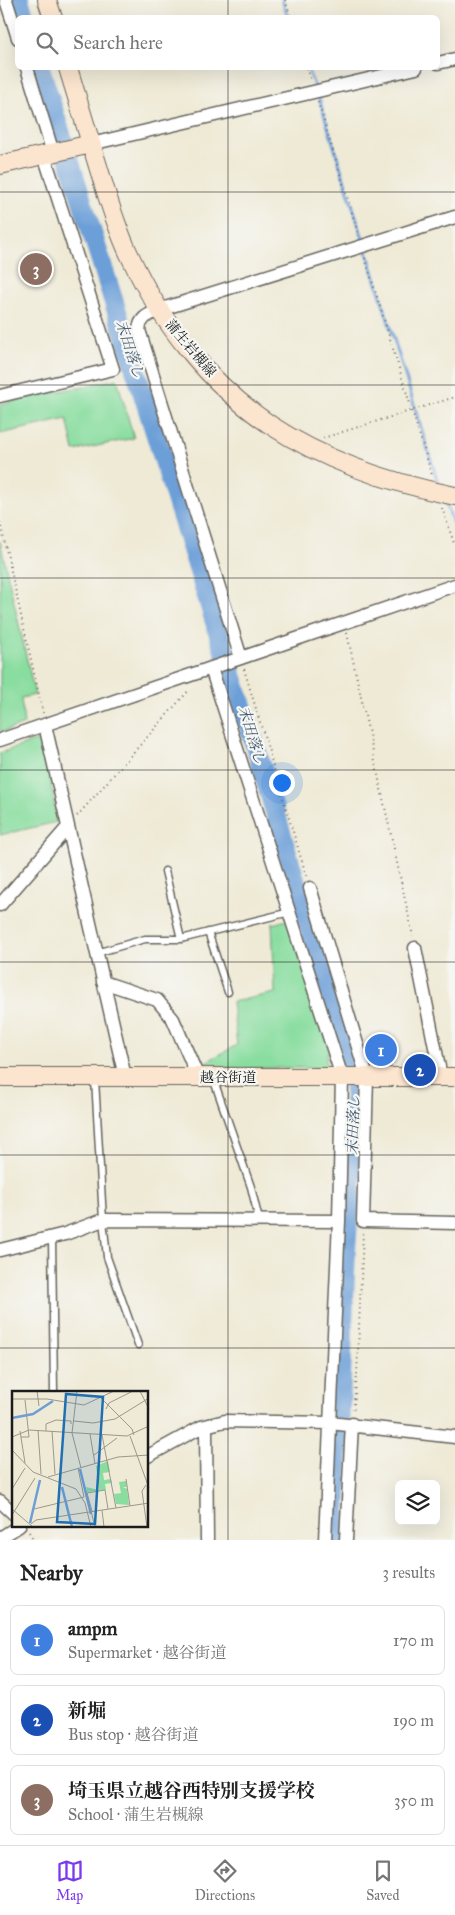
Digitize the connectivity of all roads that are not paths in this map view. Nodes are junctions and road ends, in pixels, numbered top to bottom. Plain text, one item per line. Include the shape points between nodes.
1 (6, 0) edge
2 (47, 0) edge
3 (52, 15) edge
4 (15, 28) edge
5 (455, 58) edge
6 (440, 62) edge
7 (28, 70) edge
8 (69, 70) edge
9 (407, 70) edge
10 (91, 144) junction
11 (49, 154) junction
12 (0, 165) edge
13 (455, 217) edge
14 (159, 310) junction
15 (0, 396) edge
16 (455, 496) edge
17 (455, 585) edge
18 (241, 658) junction
19 (206, 669) junction
20 (46, 725) junction
21 (0, 740) edge
22 (68, 827) junction
23 (166, 871) dead end
24 (310, 888) road end
25 (0, 906) edge
26 (290, 912) junction
27 (208, 932) junction
28 (181, 939) junction
29 (415, 948) road end
30 (96, 953) junction
31 (103, 982) junction
32 (228, 992) dead end
33 (0, 1077) edge
34 (95, 1077) junction
35 (125, 1077) junction
36 (205, 1077) junction
37 (342, 1077) junction
38 (367, 1077) junction
39 (448, 1077) edge
40 (103, 1220) junction
41 (260, 1220) junction
42 (339, 1221) junction
43 (455, 1223) edge
44 (52, 1237) junction
45 (0, 1250) edge
46 (138, 1344) dead end
47 (54, 1391) edge
48 (330, 1423) junction
49 (352, 1424) junction
50 (206, 1426) junction
51 (455, 1437) edge
52 (149, 1455) edge
53 (0, 1501) edge
54 (12, 1512) edge
55 (17, 1528) edge
56 (0, 1538) edge
57 (207, 1540) edge
58 (325, 1540) edge
59 (346, 1540) edge

1 - 4 street
2 - 3 main road
5 - 6 street
7 - 11 street
8 - 10 main road, 蒲生岩槻線
9 - 10 street
10 - 11 main road
10 - 14 main road, 蒲生岩槻線 via 122,238
11 - 12 main road
11 - 15 street via 113,369
13 - 14 street
14 - 16 main road, 蒲生岩槻線 via 218,381 273,426 354,468
14 - 18 street via 144,318 139,330
17 - 18 street
18 - 19 street
19 - 20 street
19 - 26 street
20 - 21 street
20 - 22 street
22 - 25 street
22 - 30 street
23 - 28 lane
24 - 38 street
26 - 27 lane
26 - 37 street
27 - 28 lane
27 - 32 lane
28 - 30 lane via 145,939
29 - 39 street
30 - 31 street
31 - 35 street
31 - 36 street via 157,1000 173,1019
33 - 34 main road, 越谷街道
34 - 35 main road, 越谷街道
34 - 40 lane
35 - 36 main road, 越谷街道
36 - 37 main road, 越谷街道
36 - 41 lane via 252,1187
37 - 38 main road, 越谷街道
37 - 42 street
38 - 39 main road, 越谷街道
38 - 43 street via 363,1221
40 - 41 street
40 - 44 street
40 - 46 lane via 107,1257
41 - 42 street
42 - 48 street
44 - 45 street
44 - 47 lane
48 - 49 street
48 - 50 street via 224,1421
48 - 58 street
49 - 51 street
49 - 59 street
50 - 52 street
50 - 57 street
53 - 54 street
55 - 56 street

